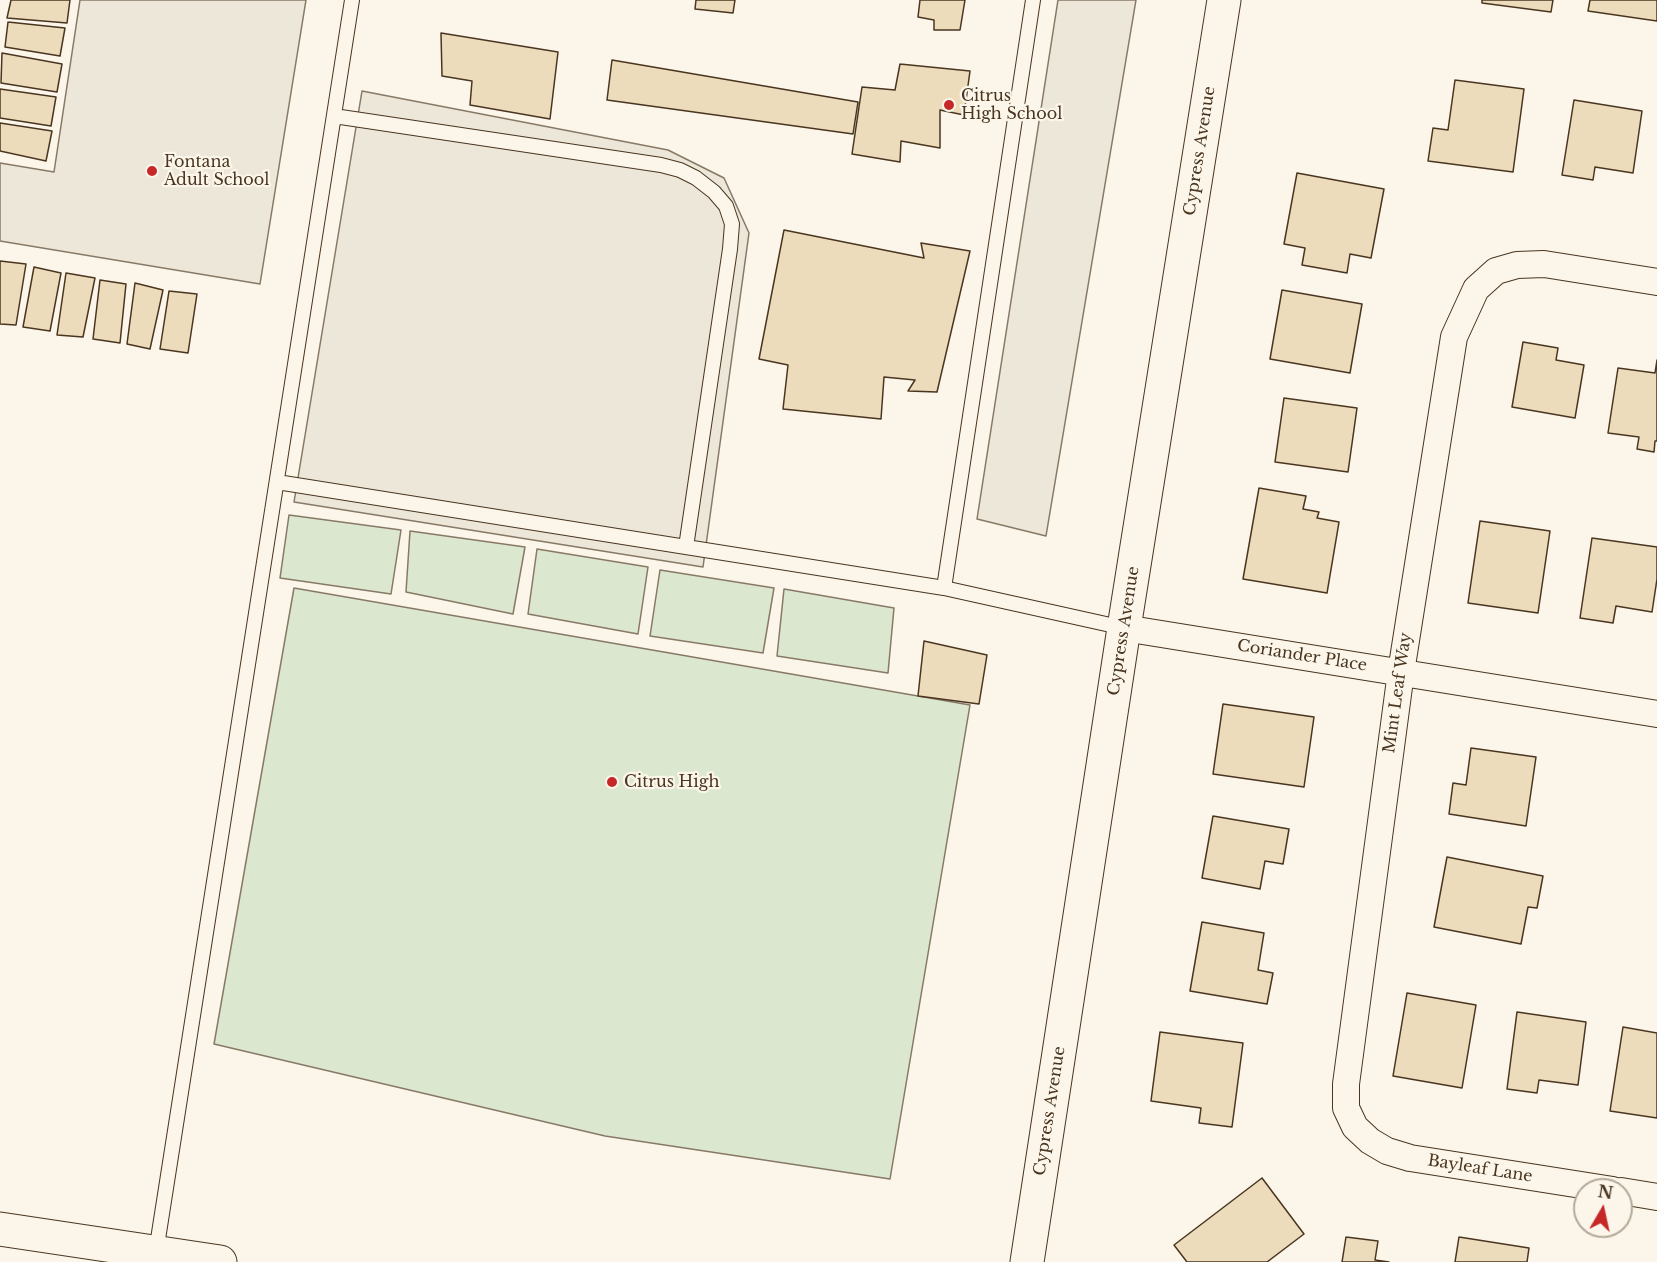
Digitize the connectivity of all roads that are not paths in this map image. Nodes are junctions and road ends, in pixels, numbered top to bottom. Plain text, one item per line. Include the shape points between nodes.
1 (352, 0) edge
2 (1033, 0) edge
3 (1224, 0) edge
4 (334, 116) junction
5 (1657, 282) edge
6 (277, 482) junction
7 (686, 547) junction
8 (944, 588) junction
9 (1124, 628) junction
10 (1401, 672) junction
11 (1657, 714) edge
12 (1355, 1127) joint
13 (1573, 1184) edge
14 (1633, 1193) edge
15 (1657, 1197) edge
16 (0, 1229) edge
17 (156, 1252) junction
18 (220, 1262) edge
19 (1027, 1262) edge

1 - 4 lane
2 - 8 lane
3 - 9 street, Cypress Avenue
4 - 6 lane
4 - 7 lane via 661,165 696,178 726,206 732,224 730,249
5 - 10 street, Mint Leaf Way via 1544,264 1517,265 1496,271 1476,289 1454,338
6 - 7 lane
6 - 17 lane
7 - 8 lane
8 - 9 lane
9 - 10 street, Coriander Place
9 - 19 street, Cypress Avenue
10 - 11 street, Coriander Place
10 - 12 street, Mint Leaf Way via 1346,1084 1346,1108
12 - 13 street, Bayleaf Lane via 1387,1151 1410,1158
14 - 15 street
16 - 17 street
17 - 18 street

